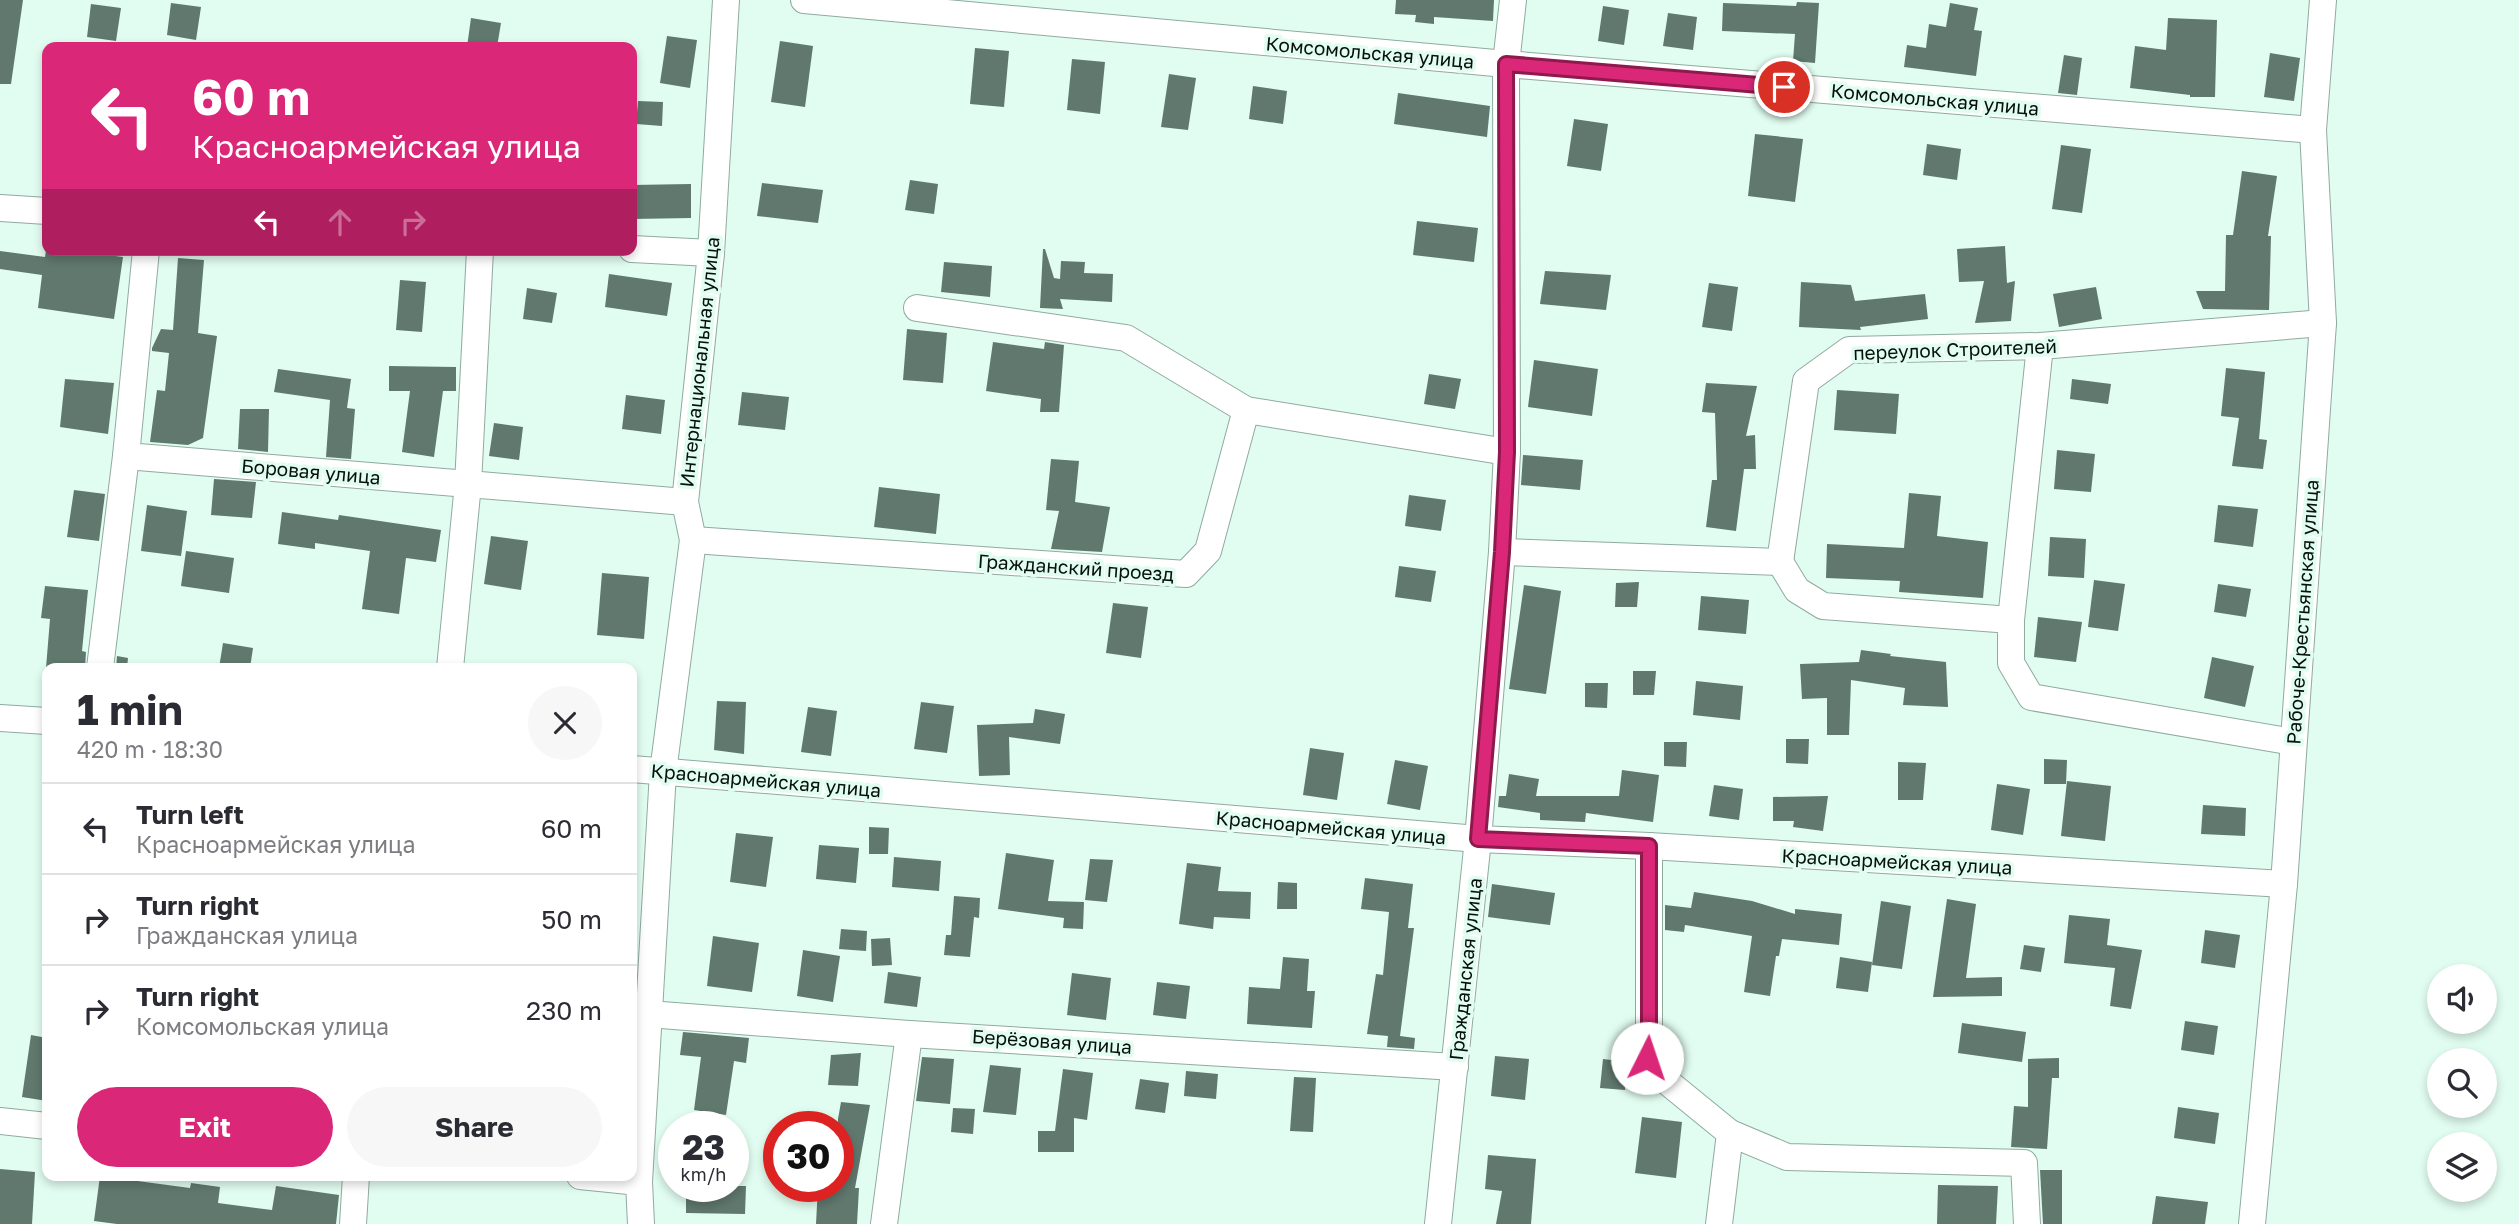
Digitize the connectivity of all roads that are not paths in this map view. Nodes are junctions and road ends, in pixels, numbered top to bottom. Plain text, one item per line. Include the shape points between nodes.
1 (726, 0) edge
2 (804, 0) edge
3 (1513, 0) edge
4 (2323, 0) edge
5 (1506, 64) junction
6 (2313, 130) junction
7 (0, 208) edge
8 (42, 211) edge
9 (637, 249) edge
10 (711, 253) junction
11 (145, 256) edge
12 (480, 256) edge
13 (917, 308) dead end
14 (2323, 323) junction
15 (2040, 346) junction
16 (1246, 410) junction
17 (1507, 452) junction
18 (126, 456) junction
19 (468, 484) junction
20 (685, 502) junction
21 (693, 540) junction
22 (1502, 552) junction
23 (1780, 562) junction
24 (2011, 620) junction
25 (101, 663) edge
26 (450, 663) edge
27 (0, 718) edge
28 (42, 721) edge
29 (2293, 742) junction
30 (637, 769) edge
31 (663, 772) junction
32 (1478, 839) junction
33 (1649, 846) junction
34 (2284, 884) junction
35 (648, 1014) junction
36 (909, 1034) junction
37 (1455, 1066) junction
38 (0, 1121) edge
39 (42, 1125) edge
40 (1730, 1133) junction
41 (356, 1181) edge
42 (629, 1181) edge
43 (639, 1182) junction
44 (353, 1224) edge
45 (641, 1224) edge
46 (884, 1224) edge
47 (1438, 1224) edge
48 (1719, 1224) edge
49 (2027, 1224) edge
50 (2252, 1224) edge

1 - 10 street, Интернациональная улица
2 - 5 street, Комсомольская улица
3 - 5 street, Гражданская улица
4 - 6 street, Рабоче-Крестьянская улица
5 - 6 street, Комсомольская улица
5 - 17 street, Гражданская улица
6 - 14 street, Рабоче-Крестьянская улица
7 - 8 street
9 - 10 street
10 - 20 street, Интернациональная улица
11 - 18 street
12 - 19 street
13 - 16 street via 1126,338
14 - 15 street, переулок Строителей
14 - 29 street, Рабоче-Крестьянская улица
15 - 23 street, переулок Строителей via 1849,351 1806,381
15 - 24 street
16 - 17 street
16 - 21 street, Гражданский проезд via 1208,551 1186,575
17 - 22 street, Гражданская улица
18 - 19 street, Боровая улица
18 - 25 street
19 - 20 street, Боровая улица
19 - 26 street
20 - 21 street, Интернациональная улица
21 - 31 street, Интернациональная улица
22 - 23 street
22 - 32 street, Гражданская улица
23 - 24 street via 1797,590 1823,606
24 - 29 street via 2011,663 2031,697
27 - 28 street
29 - 34 street, Рабоче-Крестьянская улица
30 - 31 street, Красноармейская улица
31 - 32 street, Красноармейская улица
31 - 35 street, Интернациональная улица
32 - 33 street, Красноармейская улица
32 - 37 street, Гражданская улица
33 - 34 street, Красноармейская улица
33 - 40 street via 1647,1058 1665,1080
34 - 50 street, Рабоче-Крестьянская улица
35 - 36 street, Берёзовая улица
35 - 43 street, Интернациональная улица
36 - 37 street, Берёзовая улица
36 - 46 street
37 - 47 street, Гражданская улица
38 - 39 street
40 - 48 street
40 - 49 street via 1787,1157 2024,1163
41 - 44 street
42 - 43 street
43 - 45 street, Интернациональная улица

